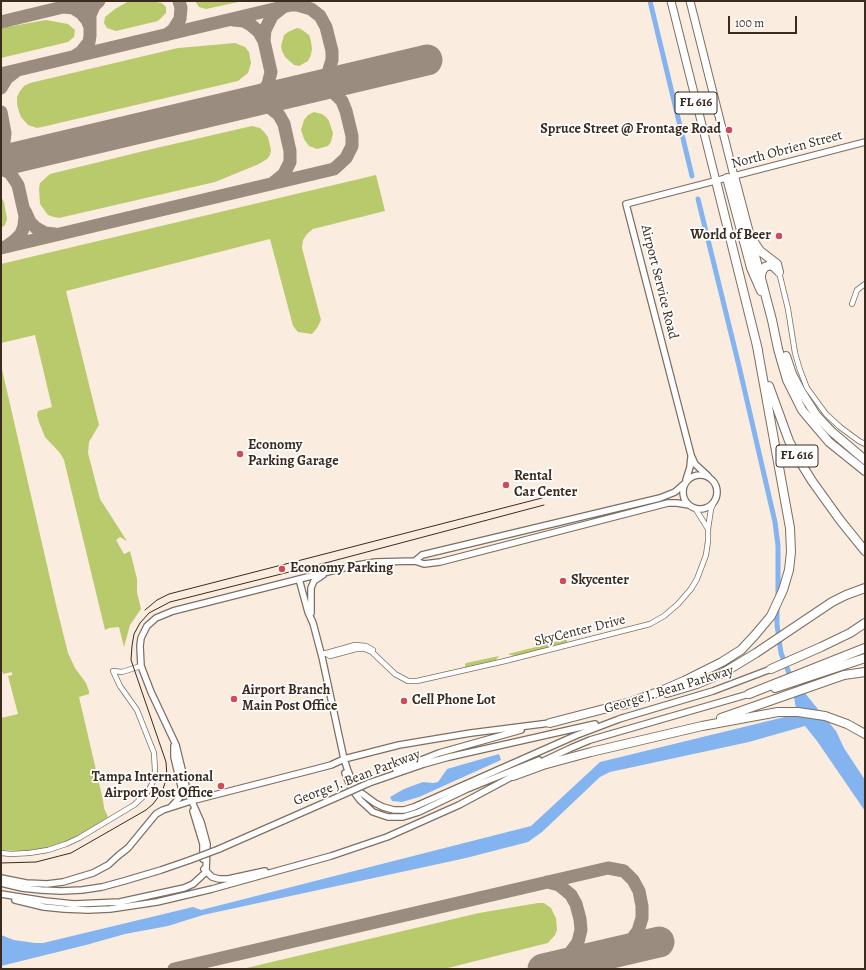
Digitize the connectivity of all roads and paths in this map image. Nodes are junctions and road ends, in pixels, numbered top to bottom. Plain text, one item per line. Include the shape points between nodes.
1 (671, 1) edge
2 (690, 1) edge
3 (865, 142) edge
4 (731, 177) junction
5 (716, 181) junction
6 (751, 237) junction
7 (778, 272) junction
8 (761, 277) junction
9 (865, 284) edge
10 (852, 304) dead end
11 (768, 306) junction
12 (772, 320) junction
13 (757, 346) junction
14 (865, 444) edge
15 (691, 455) junction
16 (865, 460) edge
17 (865, 471) edge
18 (708, 476) junction
19 (684, 483) junction
20 (714, 502) junction
21 (689, 505) junction
22 (695, 508) junction
23 (708, 529) junction
24 (865, 551) edge
25 (415, 561) junction
26 (329, 571) junction
27 (299, 579) junction
28 (865, 588) edge
29 (313, 623) junction
30 (865, 623) edge
31 (865, 648) edge
32 (323, 654) junction
33 (865, 658) edge
34 (141, 666) junction
35 (771, 669) joint
36 (865, 672) edge
37 (778, 684) junction
38 (749, 694) joint
39 (623, 705) junction
40 (622, 718) junction
41 (550, 722) junction
42 (686, 730) junction
43 (865, 734) edge
44 (173, 737) junction
45 (571, 748) junction
46 (344, 759) junction
47 (513, 776) junction
48 (369, 783) junction
49 (191, 801) junction
50 (170, 808) junction
51 (1, 853) edge
52 (308, 863) junction
53 (206, 872) junction
54 (1, 878) edge
55 (1, 883) edge
56 (1, 895) edge

1 - 5 main road, FL 616
2 - 4 main road, FL 616
3 - 4 street, North Obrien Street
4 - 5 street, North Obrien Street
4 - 6 highway, FL 616
4 - 11 highway via 751,268
5 - 13 highway, FL 616
5 - 15 street, Airport Service Road via 626,204
6 - 7 highway via 760,251 777,264
6 - 8 highway, FL 616
7 - 8 highway via 770,265 762,271
7 - 14 street via 788,309 795,353 807,388 826,414
8 - 11 highway, FL 616
9 - 10 street via 857,290
11 - 12 highway, FL 616
12 - 16 highway via 792,374 812,410 831,432
12 - 17 highway, FL 616 via 788,380 802,410 828,442
13 - 24 highway, FL 616 via 768,385 789,441 812,482
13 - 39 highway via 790,528 789,570 783,590 771,616 741,650 672,686
15 - 18 street, Airport Service Road via 695,464
15 - 19 street, Airport Service Road
18 - 19 street via 697,474
18 - 20 street via 713,480 717,491
19 - 21 street via 683,495
19 - 25 street via 675,492 660,498 422,555
20 - 22 street via 704,508
20 - 23 street, SkyCenter Drive
21 - 22 street
21 - 25 street via 668,503 440,562 424,564
22 - 23 street
23 - 32 street, SkyCenter Drive via 705,559 695,582 678,604 653,623 417,681 401,678 373,649 366,646 352,645
25 - 26 street via 376,562
26 - 27 street
26 - 29 street via 314,581 311,588 310,607
27 - 29 street
27 - 34 street via 174,611 156,618 142,638
28 - 39 highway via 832,602 723,673 697,684
29 - 32 street
30 - 35 highway via 850,633
31 - 37 highway
32 - 46 street
33 - 37 highway
34 - 44 street
34 - 51 street via 122,672 113,671 137,710 154,753 155,772 146,793 134,805 66,844 28,853
35 - 40 street, George J. Bean Parkway via 713,691
36 - 42 highway via 844,675
37 - 38 highway
38 - 45 street, George J. Bean Parkway via 609,734
39 - 41 highway
40 - 46 street via 583,732 433,800 404,810 383,807 367,798 353,782
40 - 48 street, George J. Bean Parkway via 449,757
41 - 46 street via 399,745
41 - 48 street via 439,753
42 - 43 highway via 767,713 789,711 825,716
42 - 47 highway via 563,759
44 - 49 street
44 - 50 street via 174,758 181,791
45 - 46 street via 516,768 403,817 388,817 374,812 360,800 351,788
45 - 47 street, George J. Bean Parkway
46 - 49 street via 331,765
47 - 52 street, George J. Bean Parkway via 459,805 406,829
48 - 55 street, George J. Bean Parkway, bridge via 190,860 109,885 61,891 22,888
49 - 50 street
49 - 53 street via 203,844 202,864
50 - 54 street via 156,814 128,848 108,865 93,873 47,884
52 - 53 street via 228,879 218,879
52 - 56 street, George J. Bean Parkway via 212,889 116,909 50,908
53 - 56 street via 193,884 184,888 120,902 74,904

